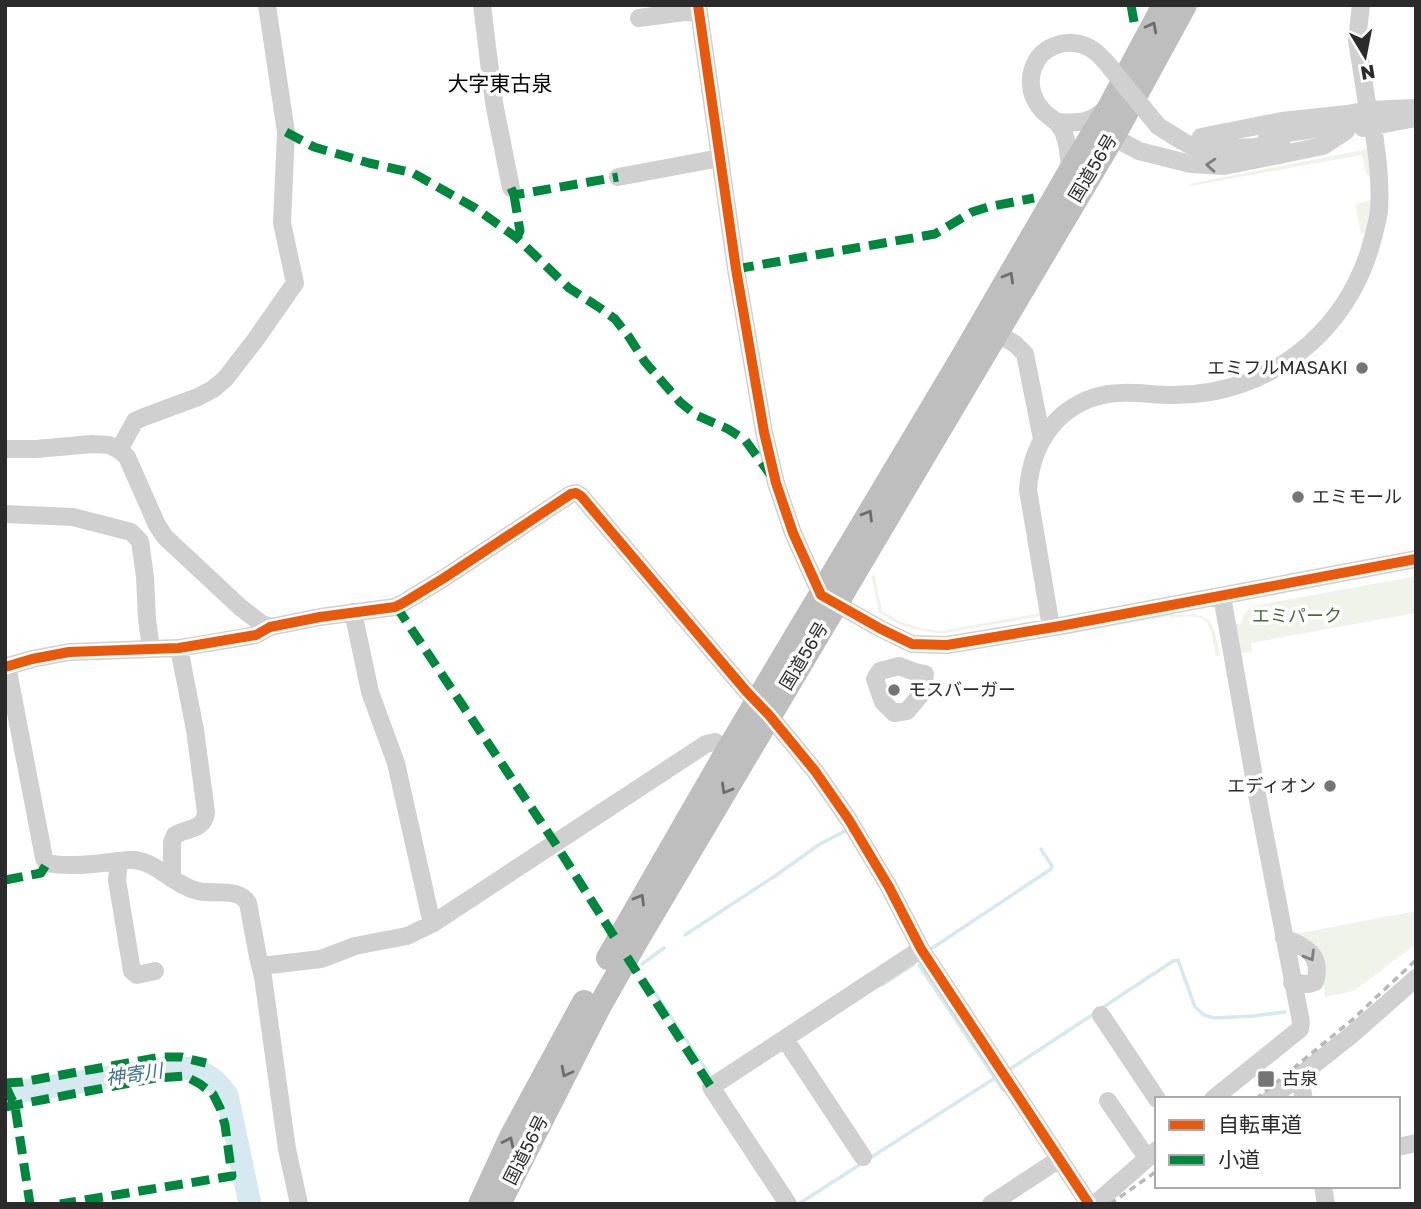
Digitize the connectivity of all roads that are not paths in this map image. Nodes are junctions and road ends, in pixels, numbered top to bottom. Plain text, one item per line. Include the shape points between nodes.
1 (267, 5) edge
2 (482, 5) edge
3 (1164, 5) edge
4 (1185, 5) edge
5 (1361, 5) edge
6 (698, 8) edge
7 (639, 18) dead end
8 (1110, 106) junction
9 (1416, 108) edge
10 (1370, 118) junction
11 (1416, 118) edge
12 (1058, 122) junction
13 (1347, 122) junction
14 (1267, 136) junction
15 (1113, 137) junction
16 (1201, 137) dead end
17 (1238, 147) junction
18 (720, 158) junction
19 (1070, 172) junction
20 (618, 177) dead end
21 (511, 188) dead end
22 (997, 333) junction
23 (1042, 439) junction
24 (5, 449) edge
25 (119, 450) junction
26 (5, 514) edge
27 (1416, 559) edge
28 (1222, 596) junction
29 (828, 599) junction
30 (353, 612) junction
31 (270, 627) junction
32 (1051, 628) junction
33 (179, 648) junction
34 (151, 649) junction
35 (6, 666) edge
36 (763, 708) junction
37 (737, 752) junction
38 (119, 861) junction
39 (172, 879) junction
40 (432, 924) junction
41 (1284, 938) junction
42 (921, 950) junction
43 (261, 966) junction
44 (155, 971) dead end
45 (1416, 978) edge
46 (1292, 983) junction
47 (1101, 1016) dead end
48 (785, 1039) junction
49 (1299, 1076) junction
50 (1156, 1097) edge
51 (1217, 1097) edge
52 (1273, 1097) edge
53 (1304, 1097) edge
54 (1108, 1101) dead end
55 (1152, 1154) edge
56 (863, 1157) dead end
57 (1058, 1160) junction
58 (299, 1204) edge
59 (480, 1204) edge
60 (499, 1204) edge
61 (788, 1204) edge
62 (990, 1204) edge
63 (1089, 1204) edge
64 (1095, 1204) edge

1 - 25 street via 286,132 282,223 295,283 225,379 198,397 135,421
2 - 21 street
8 -> 3 highway, 国道56号
4 - 15 highway, 国道56号
5 - 10 street via 1358,51
6 - 7 street
6 - 18 street
8 - 12 street via 1092,120
8 - 19 highway, 国道56号
9 - 10 street
10 - 11 street
10 - 13 street
10 - 14 street via 1369,122
10 - 23 street via 1380,183 1374,235 1357,283 1317,337 1271,372 1228,388 1094,398 1063,415
12 - 17 street, bridge via 1046,114 1031,92 1032,69 1041,54 1072,43 1098,53 1158,126 1207,150
12 - 19 street
13 - 14 street via 1281,129
13 -> 15 street via 1323,146 1224,166 1139,151
13 - 16 street via 1282,121
13 - 17 street via 1255,148
14 - 17 street
15 - 22 highway, 国道56号
18 - 20 street
18 - 29 street via 776,483
29 -> 19 highway, 国道56号
22 - 23 street via 1026,354
22 - 29 highway, 国道56号
23 - 32 street via 1029,473 1028,490
24 - 25 street via 92,444
25 - 31 street via 127,457 164,537 240,607
26 - 34 street via 73,517 131,533 139,541
27 - 28 street
28 - 32 street
28 - 41 street
29 - 32 street via 912,644 955,644
29 - 36 highway, 国道56号
30 - 31 street
30 - 36 street via 403,603 576,493
30 - 40 street via 370,692 396,763
31 - 33 street via 256,635
33 - 34 street
33 - 39 street via 206,819 175,835
34 - 35 street via 69,652
35 - 38 street via 44,858 54,864
36 - 37 highway, 国道56号
36 - 42 street via 849,820
37 - 40 street via 706,744
59 -> 37 highway, 国道56号 via 622,930
37 -> 60 highway, 国道56号
38 - 39 street via 141,861
38 - 44 street via 117,880 132,971 137,975
39 - 43 street via 197,891 244,896
40 - 43 street via 407,936 355,946 321,959
41 - 46 street
41 -> 46 street via 1308,948 1317,967 1315,982
42 - 48 street
42 - 57 street
43 - 58 street via 286,1149
45 - 49 street
46 - 51 street via 1300,1029
47 - 50 street
48 - 56 street
48 - 61 street via 711,1087
49 - 52 street
49 - 53 street
54 - 55 street
55 - 64 street
57 - 62 street
57 - 63 street

